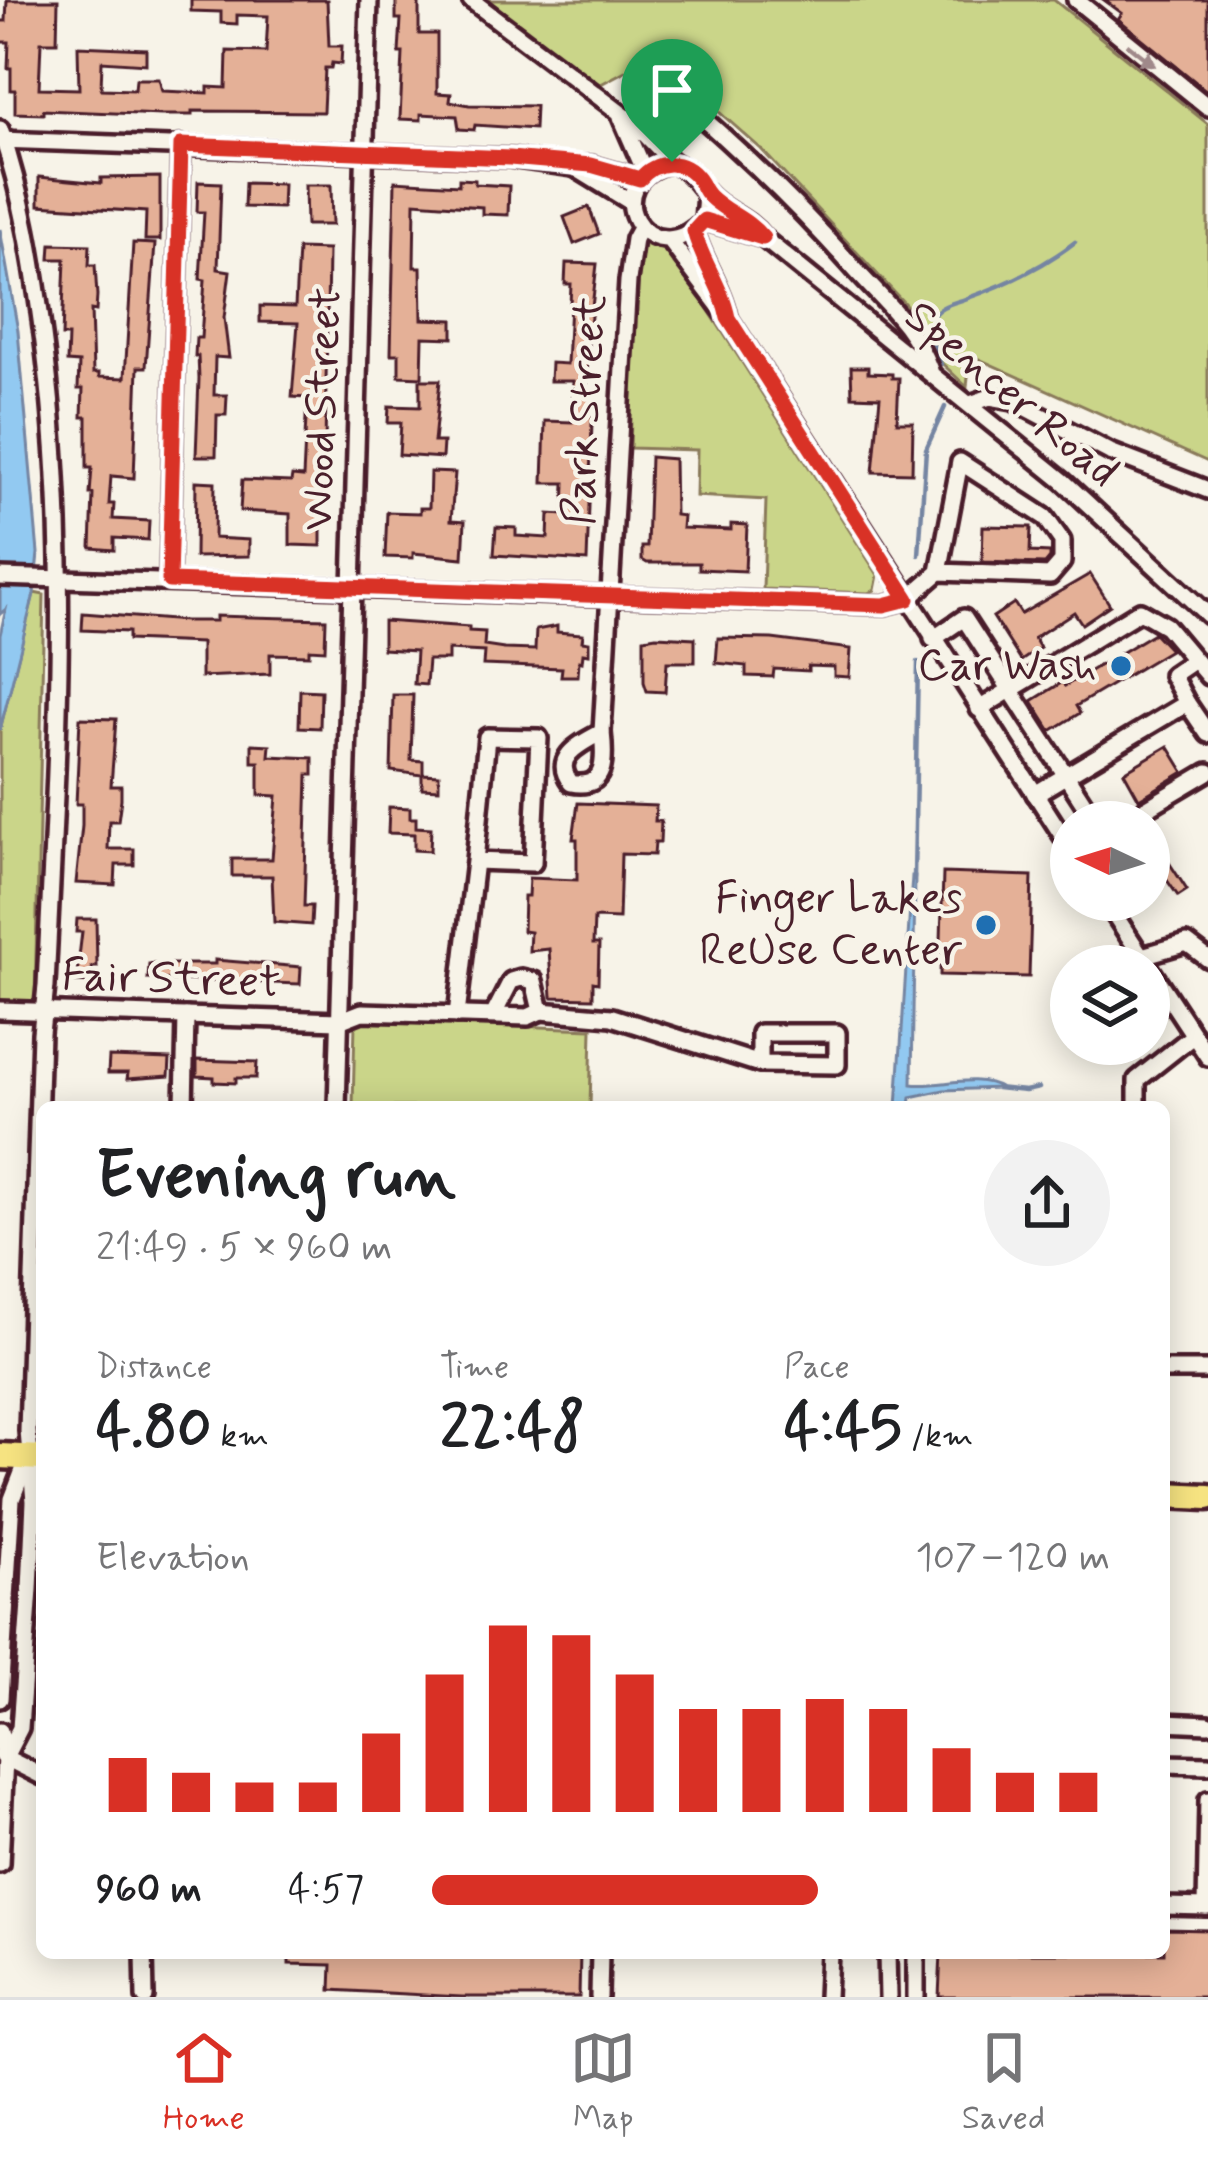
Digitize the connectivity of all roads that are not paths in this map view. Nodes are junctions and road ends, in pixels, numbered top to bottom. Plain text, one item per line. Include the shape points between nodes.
1 (370, 0) edge
2 (471, 0) edge
3 (1076, 0) edge
4 (663, 84) dead end
5 (1208, 107) edge
6 (620, 114) junction
7 (1, 136) edge
8 (181, 145) junction
9 (366, 154) junction
10 (672, 162) junction
11 (574, 166) junction
12 (643, 175) junction
13 (706, 194) junction
14 (631, 202) junction
15 (699, 225) junction
16 (640, 228) junction
17 (763, 238) junction
18 (670, 241) junction
19 (728, 318) junction
20 (931, 373) junction
21 (970, 404) junction
22 (1208, 490) edge
23 (939, 572) junction
24 (0, 577) edge
25 (62, 578) junction
26 (169, 581) junction
27 (354, 587) junction
28 (609, 598) junction
29 (908, 599) junction
30 (1208, 615) edge
31 (933, 639) junction
32 (1194, 660) junction
33 (1208, 676) edge
34 (1009, 688) junction
35 (1187, 703) junction
36 (979, 709) junction
37 (602, 732) junction
38 (1208, 734) edge
39 (538, 760) junction
40 (563, 761) junction
41 (1208, 772) edge
42 (1066, 776) junction
43 (1035, 794) junction
44 (1082, 801) edge
45 (1159, 801) edge
46 (1050, 816) edge
47 (475, 862) junction
48 (1170, 951) edge
49 (1208, 959) edge
50 (1170, 999) edge
51 (0, 1010) edge
52 (541, 1011) junction
53 (44, 1012) junction
54 (457, 1015) junction
55 (185, 1016) junction
56 (493, 1016) junction
57 (339, 1021) junction
58 (1194, 1035) junction
59 (1207, 1055) edge
60 (760, 1064) junction
61 (42, 1101) edge
62 (184, 1101) edge
63 (337, 1101) edge
64 (1137, 1101) edge
65 (1170, 1370) edge
66 (1208, 1370) edge
67 (36, 1381) edge
68 (0, 1456) edge
69 (35, 1457) edge
70 (1170, 1495) edge
71 (1208, 1497) edge
72 (3, 1645) edge
73 (0, 1699) edge
74 (1170, 1722) edge
75 (1208, 1724) edge
76 (0, 1731) edge
77 (3, 1756) edge
78 (1170, 1764) edge
79 (1208, 1765) edge
80 (36, 1773) edge
81 (1208, 1800) edge
82 (0, 1864) edge
83 (1170, 1906) edge
84 (1207, 1907) edge
85 (144, 1959) edge
86 (600, 1959) edge
87 (829, 1959) edge
88 (887, 1959) edge
89 (916, 1959) edge
90 (146, 1997) edge
91 (598, 1997) edge
92 (827, 1997) edge
93 (888, 1997) edge
94 (916, 1997) edge

1 - 9 street, Wood Street
2 - 6 street
3 -> 5 street
4 - 20 street via 832,242 911,329
6 - 10 street
6 - 12 street
7 - 8 street
7 - 25 street via 40,308
8 - 9 street
8 - 26 street
9 - 11 street
9 - 27 street, Wood Street
10 - 12 street
10 - 13 street via 696,176
11 - 12 street
11 - 14 street
12 - 14 street
13 - 15 street
13 - 17 street, Spencer Road
14 - 16 street
15 - 17 street, Spencer Road
15 - 18 street
15 - 19 street via 701,257
16 - 18 street
16 - 28 street, Park Street via 631,258
17 - 20 street, Spencer Road
18 - 19 street
19 - 29 street
20 - 21 street, Spencer Road
21 - 22 street via 1013,401 1110,452
21 - 30 street, Spencer Road
23 - 23 street via 1050,576 1062,562 1062,541 1045,518 960,463
23 - 29 street
24 - 25 street
25 - 26 street
25 - 53 street
26 - 27 street
27 - 28 street
27 - 57 street, Wood Street
28 - 29 street via 884,605
28 - 37 street, Park Street
29 - 31 street
31 - 34 street via 964,618
31 - 36 street
32 - 33 street
32 - 34 street via 1166,626 1140,611
32 - 35 street via 1172,675
34 - 36 street
34 - 42 street
35 - 38 street
35 - 42 street
36 - 43 street
37 - 40 street
37 - 40 street, Park Street via 598,780 571,783
39 - 40 street
39 - 47 street via 533,863
39 - 47 street via 539,738 488,737
41 - 45 street
42 - 43 street
42 - 44 street
43 - 46 street
47 - 54 street
48 - 49 street via 1187,943
50 - 58 street
51 - 53 street, Fair Street
52 - 56 street, Fair Street
52 - 56 street via 539,988 520,978
52 - 60 street, Fair Street via 612,1017
53 - 55 street, Fair Street
53 - 61 street
54 - 56 street, Fair Street
54 - 57 street, Fair Street via 362,1012
55 - 57 street, Fair Street
55 - 62 street
57 - 63 street, Wood Street
58 - 59 street
58 - 64 street via 1137,1080
60 - 60 street, Fair Street via 837,1065 837,1034 760,1033
65 - 66 street
67 - 69 street
68 - 69 highway
69 - 72 street via 12,1499
69 - 77 street via 25,1694 20,1728
70 - 71 highway
72 - 73 street
74 - 75 street
76 - 77 street
77 - 80 street
77 - 82 street
78 - 79 street
81 - 84 street
83 - 84 street
85 - 90 street
86 - 91 street
87 - 92 street
88 - 93 street
89 - 94 street

